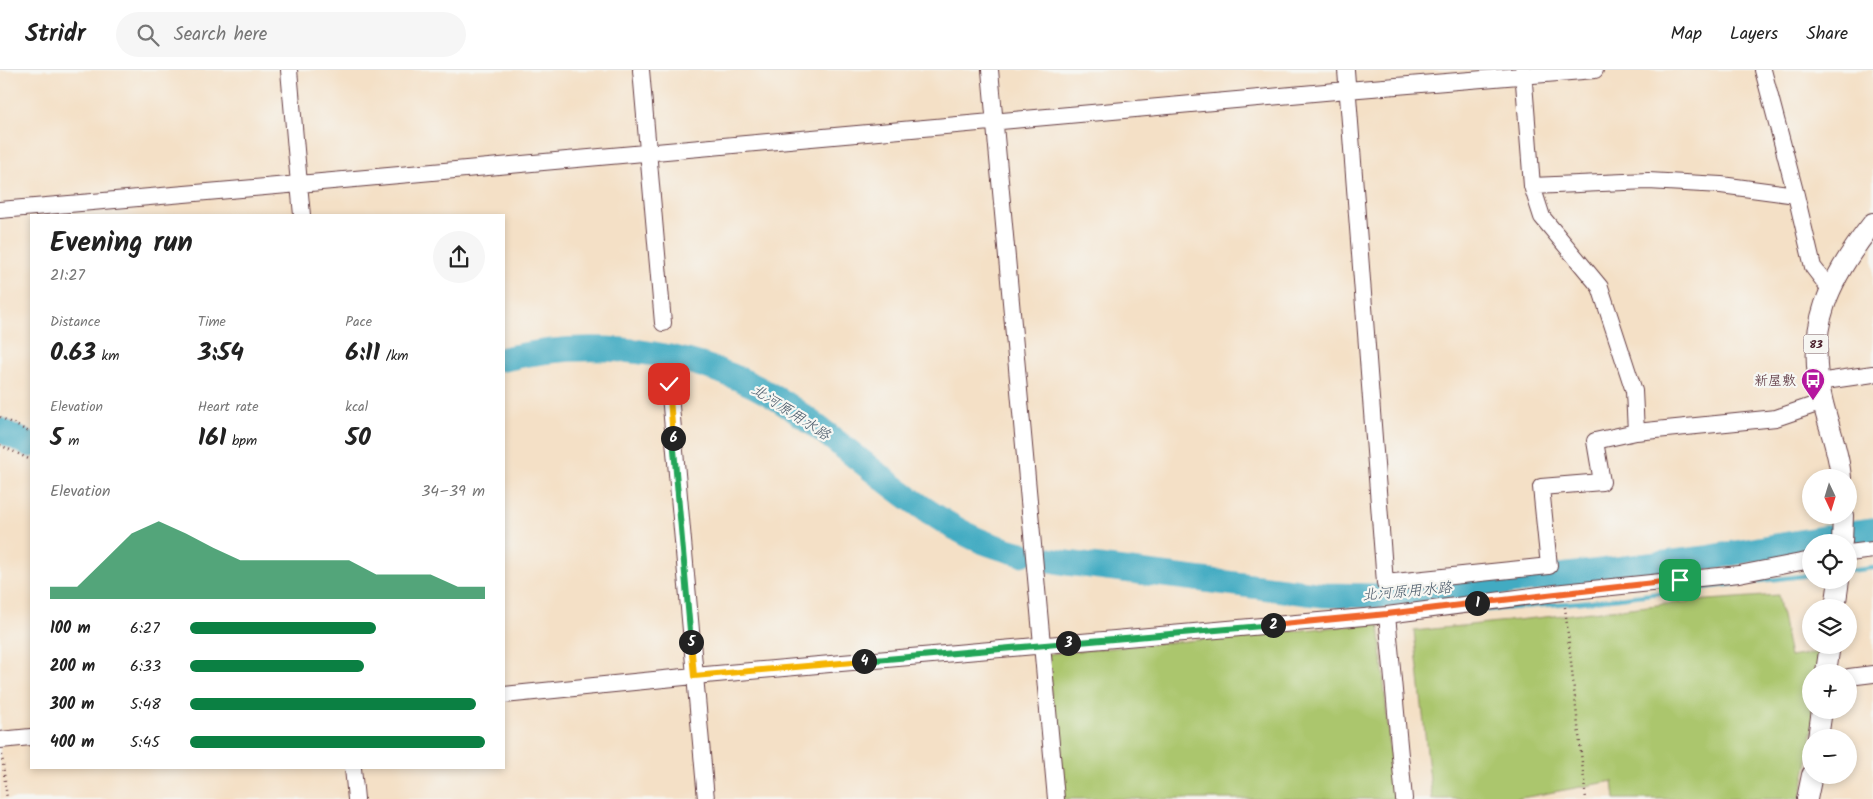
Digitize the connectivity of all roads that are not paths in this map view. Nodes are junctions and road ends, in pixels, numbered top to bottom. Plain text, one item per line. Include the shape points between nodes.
1 (289, 70) edge
2 (641, 70) edge
3 (990, 70) edge
4 (1346, 70) edge
5 (1595, 70) edge
6 (1764, 70) edge
7 (1523, 74) edge
8 (1348, 90) junction
9 (995, 122) junction
10 (649, 154) junction
11 (299, 184) junction
12 (1532, 186) junction
13 (1796, 195) junction
14 (0, 210) edge
15 (302, 214) edge
16 (1873, 223) edge
17 (1830, 289) junction
18 (663, 323) dead end
19 (1873, 374) edge
20 (1818, 382) junction
21 (669, 384) dead end
22 (1823, 402) junction
23 (1636, 432) junction
24 (1840, 469) edge
25 (1873, 550) edge
26 (1857, 552) edge
27 (1802, 562) edge
28 (1387, 614) junction
29 (1042, 645) junction
30 (1873, 674) edge
31 (694, 676) junction
32 (1857, 676) edge
33 (505, 695) edge
34 (30, 737) edge
35 (0, 740) edge
36 (353, 769) edge
37 (1810, 784) edge
38 (356, 799) edge
39 (706, 799) edge
40 (1056, 799) edge
41 (1404, 799) edge
42 (1807, 799) edge

1 - 11 street
2 - 10 street
3 - 9 street
4 - 8 street
5 - 7 street
6 - 13 street
7 - 8 street
7 - 12 street
8 - 9 street
8 - 23 street via 1385,583 1549,566 1541,487 1602,482 1595,441
9 - 10 street
9 - 29 street
10 - 11 street
10 - 18 street
11 - 14 street
11 - 15 street
12 - 13 street via 1648,181 1721,185
12 - 23 street via 1542,217 1600,287 1634,391
13 - 17 street via 1813,267
16 - 17 main road, 83 via 1849,255
17 - 20 main road, 83 via 1818,330
19 - 20 street
20 - 22 main road, 83
21 - 31 street
22 - 23 street via 1776,418
22 - 24 main road, 83 via 1835,440
25 - 26 street
27 - 28 street via 1739,574
28 - 29 street
28 - 41 street
29 - 31 street
29 - 40 street
30 - 32 street
31 - 33 street
31 - 39 street
34 - 35 street
36 - 38 street
37 - 42 main road

